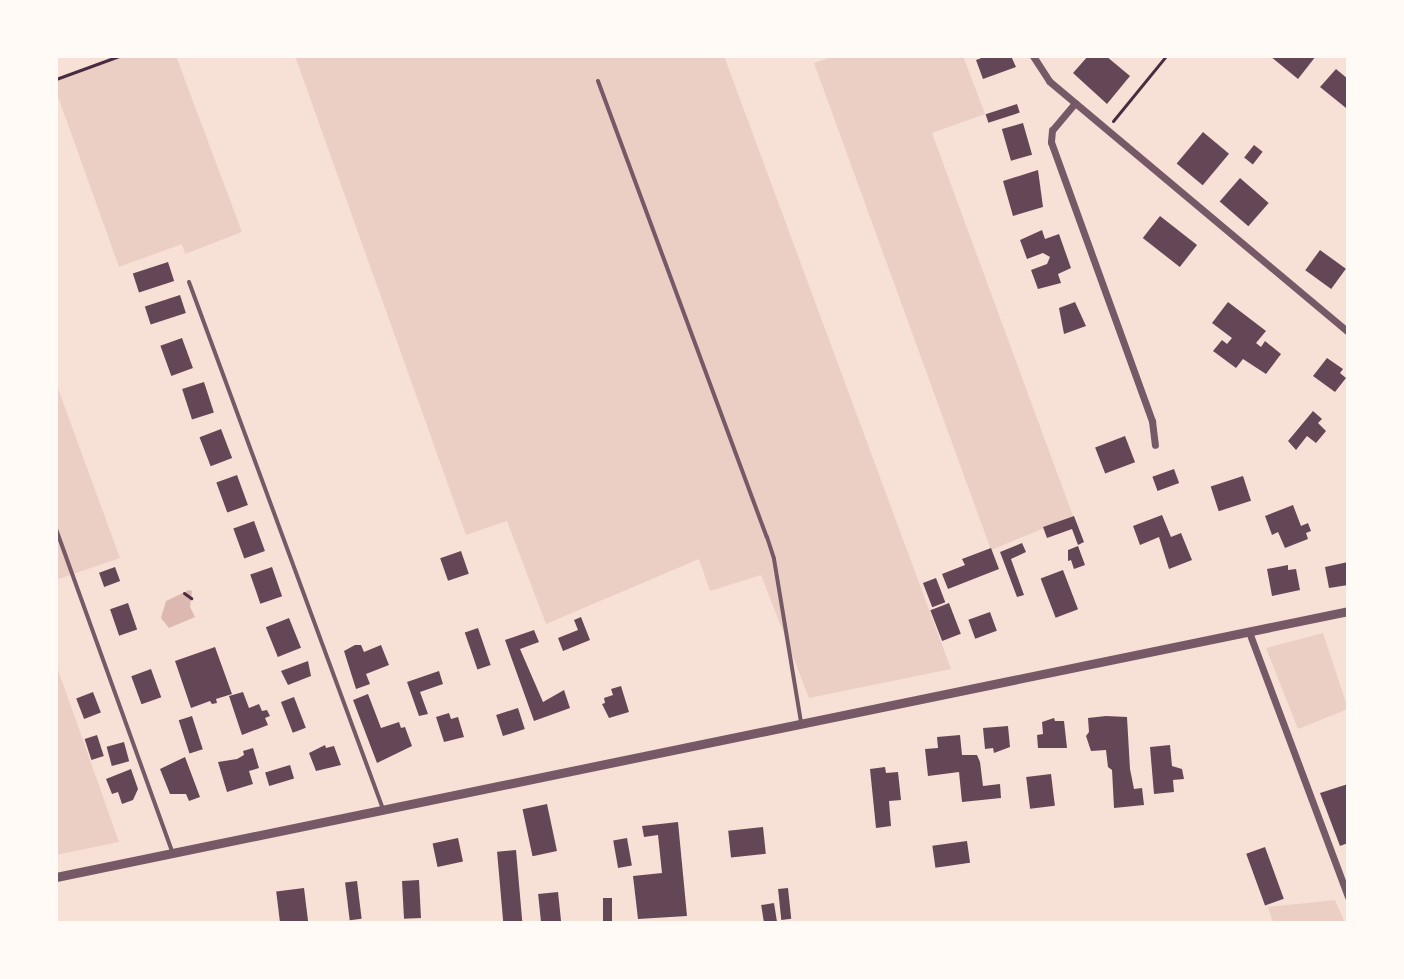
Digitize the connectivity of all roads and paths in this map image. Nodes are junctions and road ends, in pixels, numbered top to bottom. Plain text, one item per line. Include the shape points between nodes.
1 (119, 56) edge
2 (1033, 56) edge
3 (1166, 56) edge
4 (56, 79) edge
5 (598, 81) dead end
6 (1075, 103) junction
7 (1106, 129) junction
8 (189, 282) dead end
9 (1348, 332) edge
10 (1155, 445) dead end
11 (56, 529) edge
12 (184, 593) dead end
13 (191, 598) dead end
14 (1348, 611) edge
15 (1249, 632) junction
16 (801, 724) junction
17 (383, 810) junction
18 (173, 853) junction
19 (56, 877) edge
20 (1348, 897) edge

1 - 4 path
2 - 6 street via 1049,81
3 - 7 path
5 - 16 lane via 774,559
6 - 7 street
6 - 10 street via 1052,130 1051,142 1152,421
7 - 9 street
8 - 17 lane
11 - 18 lane
12 - 13 path
14 - 15 street
15 - 16 street
15 - 20 street
16 - 17 street
17 - 18 street
18 - 19 street

